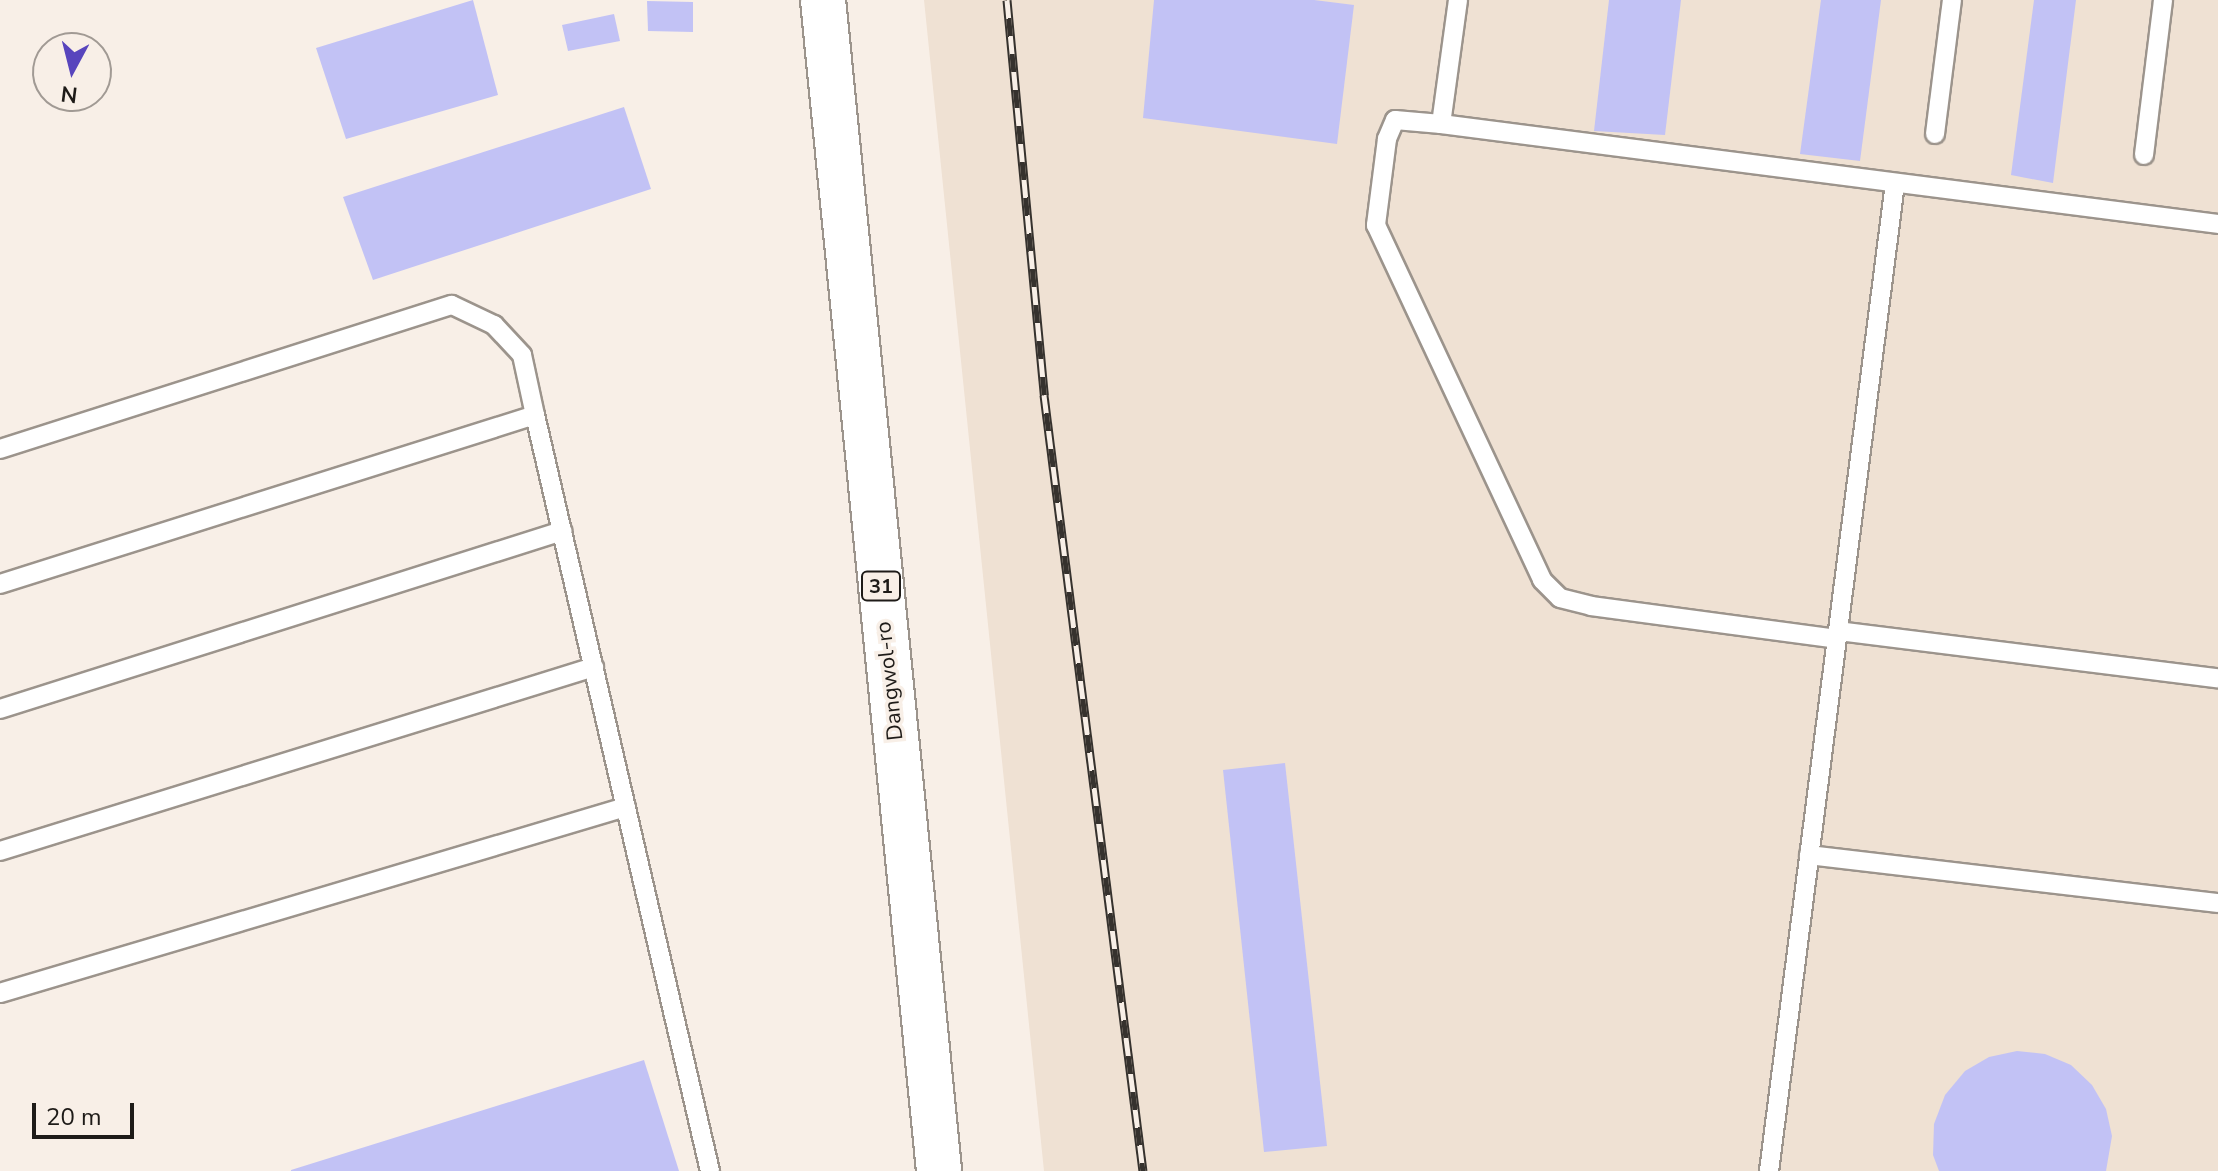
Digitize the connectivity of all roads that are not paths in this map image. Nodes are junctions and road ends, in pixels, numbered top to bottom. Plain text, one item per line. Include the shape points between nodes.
1 (823, 0) edge
2 (1458, 0) edge
3 (1952, 0) edge
4 (2163, 0) edge
5 (1441, 124) junction
6 (1935, 134) dead end
7 (2144, 155) dead end
8 (1895, 183) junction
9 (2218, 224) edge
10 (535, 415) junction
11 (0, 449) edge
12 (562, 531) junction
13 (0, 584) edge
14 (1837, 635) junction
15 (594, 667) junction
16 (2218, 678) edge
17 (0, 709) edge
18 (626, 807) junction
19 (0, 851) edge
20 (1809, 855) junction
21 (2218, 903) edge
22 (0, 993) edge
23 (710, 1171) edge
24 (939, 1171) edge
25 (1769, 1171) edge

1 - 24 main road, Dangwol-ro / 31
2 - 5 lane
3 - 6 lane
4 - 7 lane
5 - 8 lane
5 - 14 lane via 1395,120 1387,139 1376,225 1542,580 1560,598 1591,606
8 - 9 lane
8 - 14 lane
10 - 11 lane via 522,355 494,325 452,305
10 - 12 lane
10 - 13 lane
12 - 15 lane
12 - 17 lane
14 - 16 lane
14 - 20 lane
15 - 18 lane
15 - 19 lane
18 - 22 lane
18 - 23 lane
20 - 21 lane
20 - 25 lane

